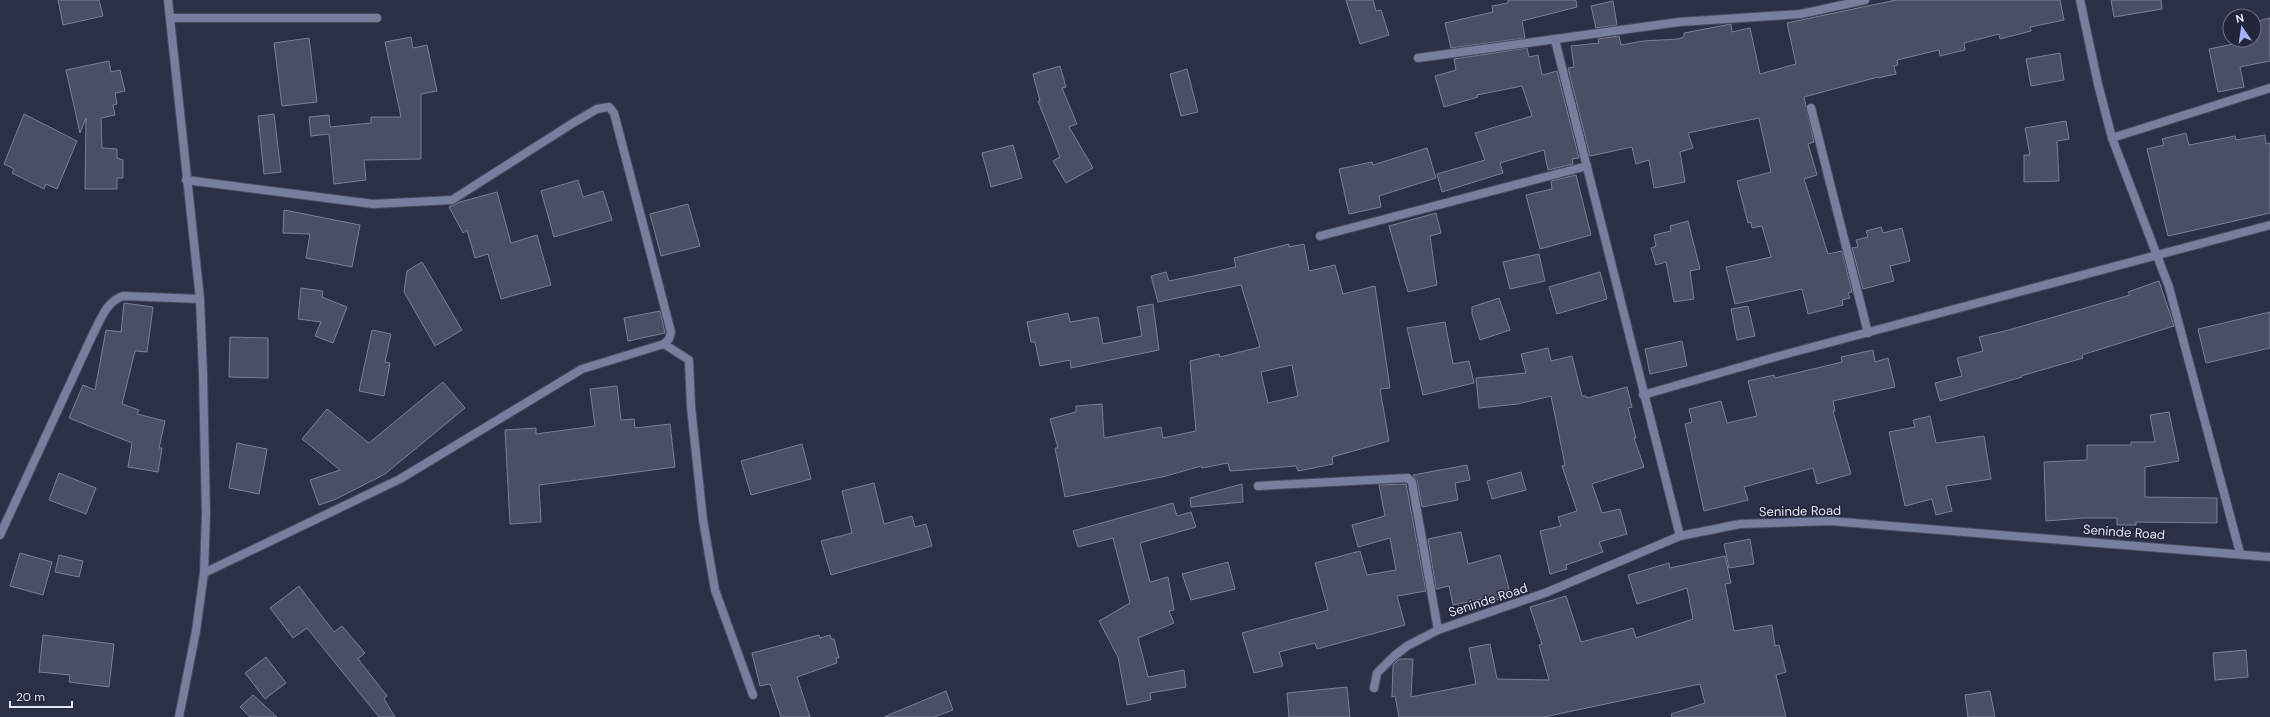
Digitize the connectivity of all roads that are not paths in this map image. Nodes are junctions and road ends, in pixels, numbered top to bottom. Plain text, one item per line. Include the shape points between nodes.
1 (168, 0) edge
2 (1865, 0) edge
3 (2080, 0) edge
4 (170, 18) junction
5 (377, 18) dead end
6 (1555, 40) junction
7 (1418, 58) dead end
8 (2270, 88) edge
9 (1811, 108) dead end
10 (2112, 138) junction
11 (1586, 166) junction
12 (186, 180) junction
13 (2270, 225) edge
14 (1320, 236) dead end
15 (2158, 254) junction
16 (200, 299) junction
17 (1868, 333) junction
18 (664, 344) junction
19 (1643, 396) junction
20 (1258, 486) dead end
21 (0, 535) edge
22 (1680, 536) junction
23 (2240, 553) junction
24 (2270, 557) edge
25 (204, 573) junction
26 (1438, 630) junction
27 (1374, 688) dead end
28 (753, 695) dead end
29 (179, 717) edge

1 - 4 street
2 - 6 street via 1801,14 1679,22
3 - 10 street
4 - 5 street
4 - 12 street
6 - 7 street
6 - 11 street
8 - 10 street
9 - 17 street
10 - 15 street
11 - 14 street
11 - 19 street
12 - 16 street
12 - 18 street via 373,204 452,200 573,123 597,109 609,107 614,113 671,332
13 - 15 street
15 - 17 street
15 - 23 street via 2196,382
16 - 21 street via 123,296 108,305
16 - 25 street via 206,514
17 - 19 street
18 - 25 street via 582,369 400,479
18 - 28 street via 689,360 691,407 703,520 715,590
19 - 22 street
20 - 26 street via 1408,478 1412,482
22 - 23 street, Seninde Road via 1740,524 1830,522
22 - 26 street, Seninde Road via 1545,593
23 - 24 street, Seninde Road
25 - 29 street via 196,631
26 - 27 street, Seninde Road via 1407,646 1393,657 1377,673

